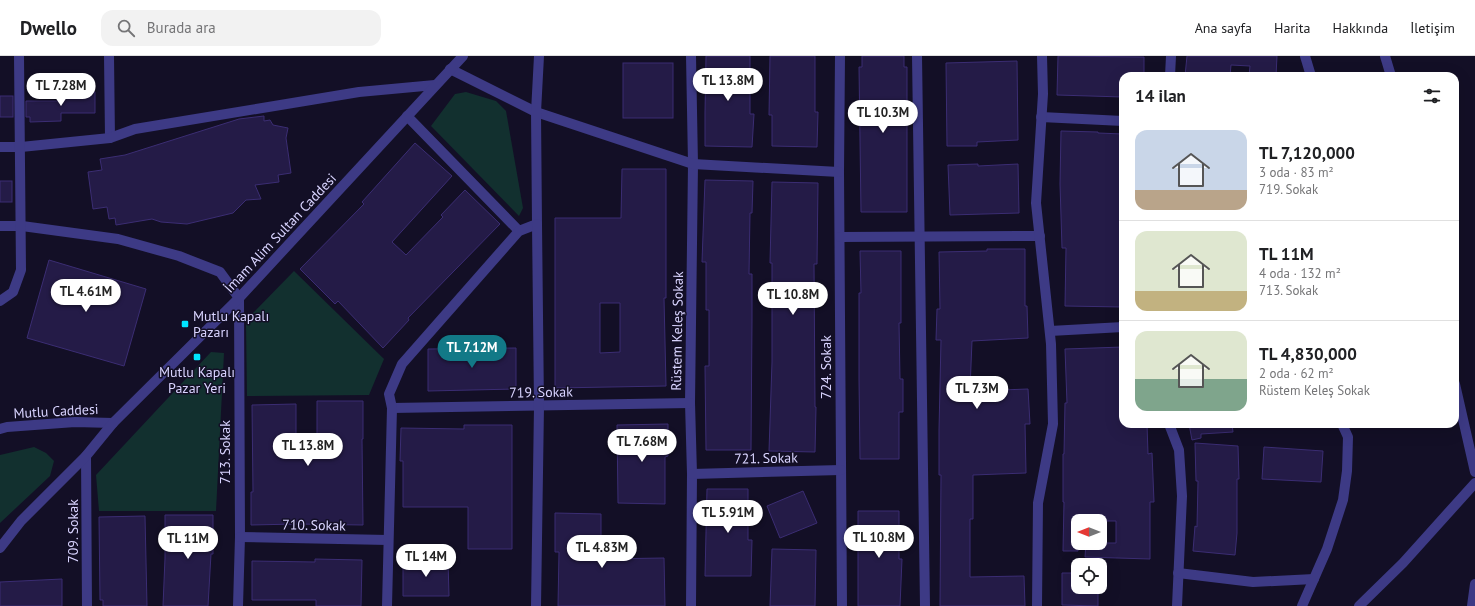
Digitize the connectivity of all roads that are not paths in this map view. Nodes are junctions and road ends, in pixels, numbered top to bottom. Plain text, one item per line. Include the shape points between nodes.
1 (19, 56) edge
2 (109, 56) edge
3 (463, 56) edge
4 (540, 56) edge
5 (691, 56) edge
6 (840, 56) edge
7 (917, 56) edge
8 (1042, 56) edge
9 (1171, 56) edge
10 (1305, 56) edge
11 (1385, 56) edge
12 (450, 69) junction
13 (1170, 72) edge
14 (1310, 72) edge
15 (1390, 72) edge
16 (435, 85) junction
17 (536, 112) junction
18 (407, 116) junction
19 (1041, 117) junction
20 (1119, 122) edge
21 (110, 138) junction
22 (0, 147) edge
23 (21, 147) junction
24 (693, 164) junction
25 (839, 172) junction
26 (537, 224) junction
27 (0, 226) edge
28 (22, 226) junction
29 (519, 231) junction
30 (1040, 236) junction
31 (840, 237) junction
32 (920, 237) junction
33 (239, 298) junction
34 (0, 301) edge
35 (1119, 327) edge
36 (1050, 331) junction
37 (1459, 402) edge
38 (690, 403) junction
39 (539, 406) junction
40 (392, 408) junction
41 (113, 423) junction
42 (1171, 428) edge
43 (1344, 428) edge
44 (0, 429) edge
45 (86, 456) junction
46 (841, 470) junction
47 (1475, 472) edge
48 (692, 474) junction
49 (1475, 482) edge
50 (240, 537) junction
51 (388, 540) junction
52 (0, 548) edge
53 (1178, 573) junction
54 (1314, 579) junction
55 (1475, 584) edge
56 (1474, 600) edge
57 (87, 606) edge
58 (238, 606) edge
59 (387, 606) edge
60 (536, 606) edge
61 (691, 606) edge
62 (842, 606) edge
63 (925, 606) edge
64 (1037, 606) edge
65 (1177, 606) edge
66 (1302, 606) edge
67 (1358, 606) edge

1 - 23 street
2 - 21 street
3 - 12 street, İmam Alim Sultan Caddesi
4 - 17 street
5 - 24 street, Rüstem Keleş Sokak
6 - 25 street, 724. Sokak
7 - 32 street
8 - 19 street
9 - 13 street
10 - 14 street
11 - 15 street
12 - 16 street, İmam Alim Sultan Caddesi
12 - 17 street
16 - 18 street, İmam Alim Sultan Caddesi
16 - 21 street via 359,92 134,128
17 - 24 street
17 - 26 street
18 - 29 street
18 - 33 street, İmam Alim Sultan Caddesi
19 - 20 street
19 - 30 street via 1036,203
21 - 23 street
22 - 23 street
23 - 28 street
24 - 25 street
24 - 38 street, Rüstem Keleş Sokak
25 - 31 street, 724. Sokak
26 - 29 street
26 - 39 street
27 - 28 street
28 - 33 street via 118,239 179,256 220,272
28 - 34 street via 21,270 13,292
29 - 40 street via 402,364 389,394
30 - 32 street
30 - 36 street
31 - 32 street
31 - 46 street, 724. Sokak
32 - 63 street
33 - 41 street, İmam Alim Sultan Caddesi
33 - 50 street, 713. Sokak
35 - 36 street
36 - 64 street via 1053,424 1038,504
37 - 47 street
38 - 39 street, 719. Sokak
38 - 48 street, Rüstem Keleş Sokak
39 - 40 street, 719. Sokak
39 - 60 street
40 - 51 street
41 - 44 street, Mutlu Caddesi via 75,422
41 - 45 street, İmam Alim Sultan Caddesi
42 - 53 street via 1179,450 1182,496
43 - 54 street via 1348,437 1343,500
45 - 52 street, İmam Alim Sultan Caddesi via 21,521
45 - 57 street, 709. Sokak
46 - 48 street, 721. Sokak
46 - 62 street, 724. Sokak
48 - 61 street, Rüstem Keleş Sokak
49 - 67 street via 1403,563
50 - 51 street, 710. Sokak
50 - 58 street, 713. Sokak
51 - 59 street
53 - 54 street via 1253,582
53 - 65 street
54 - 66 street
55 - 56 street

